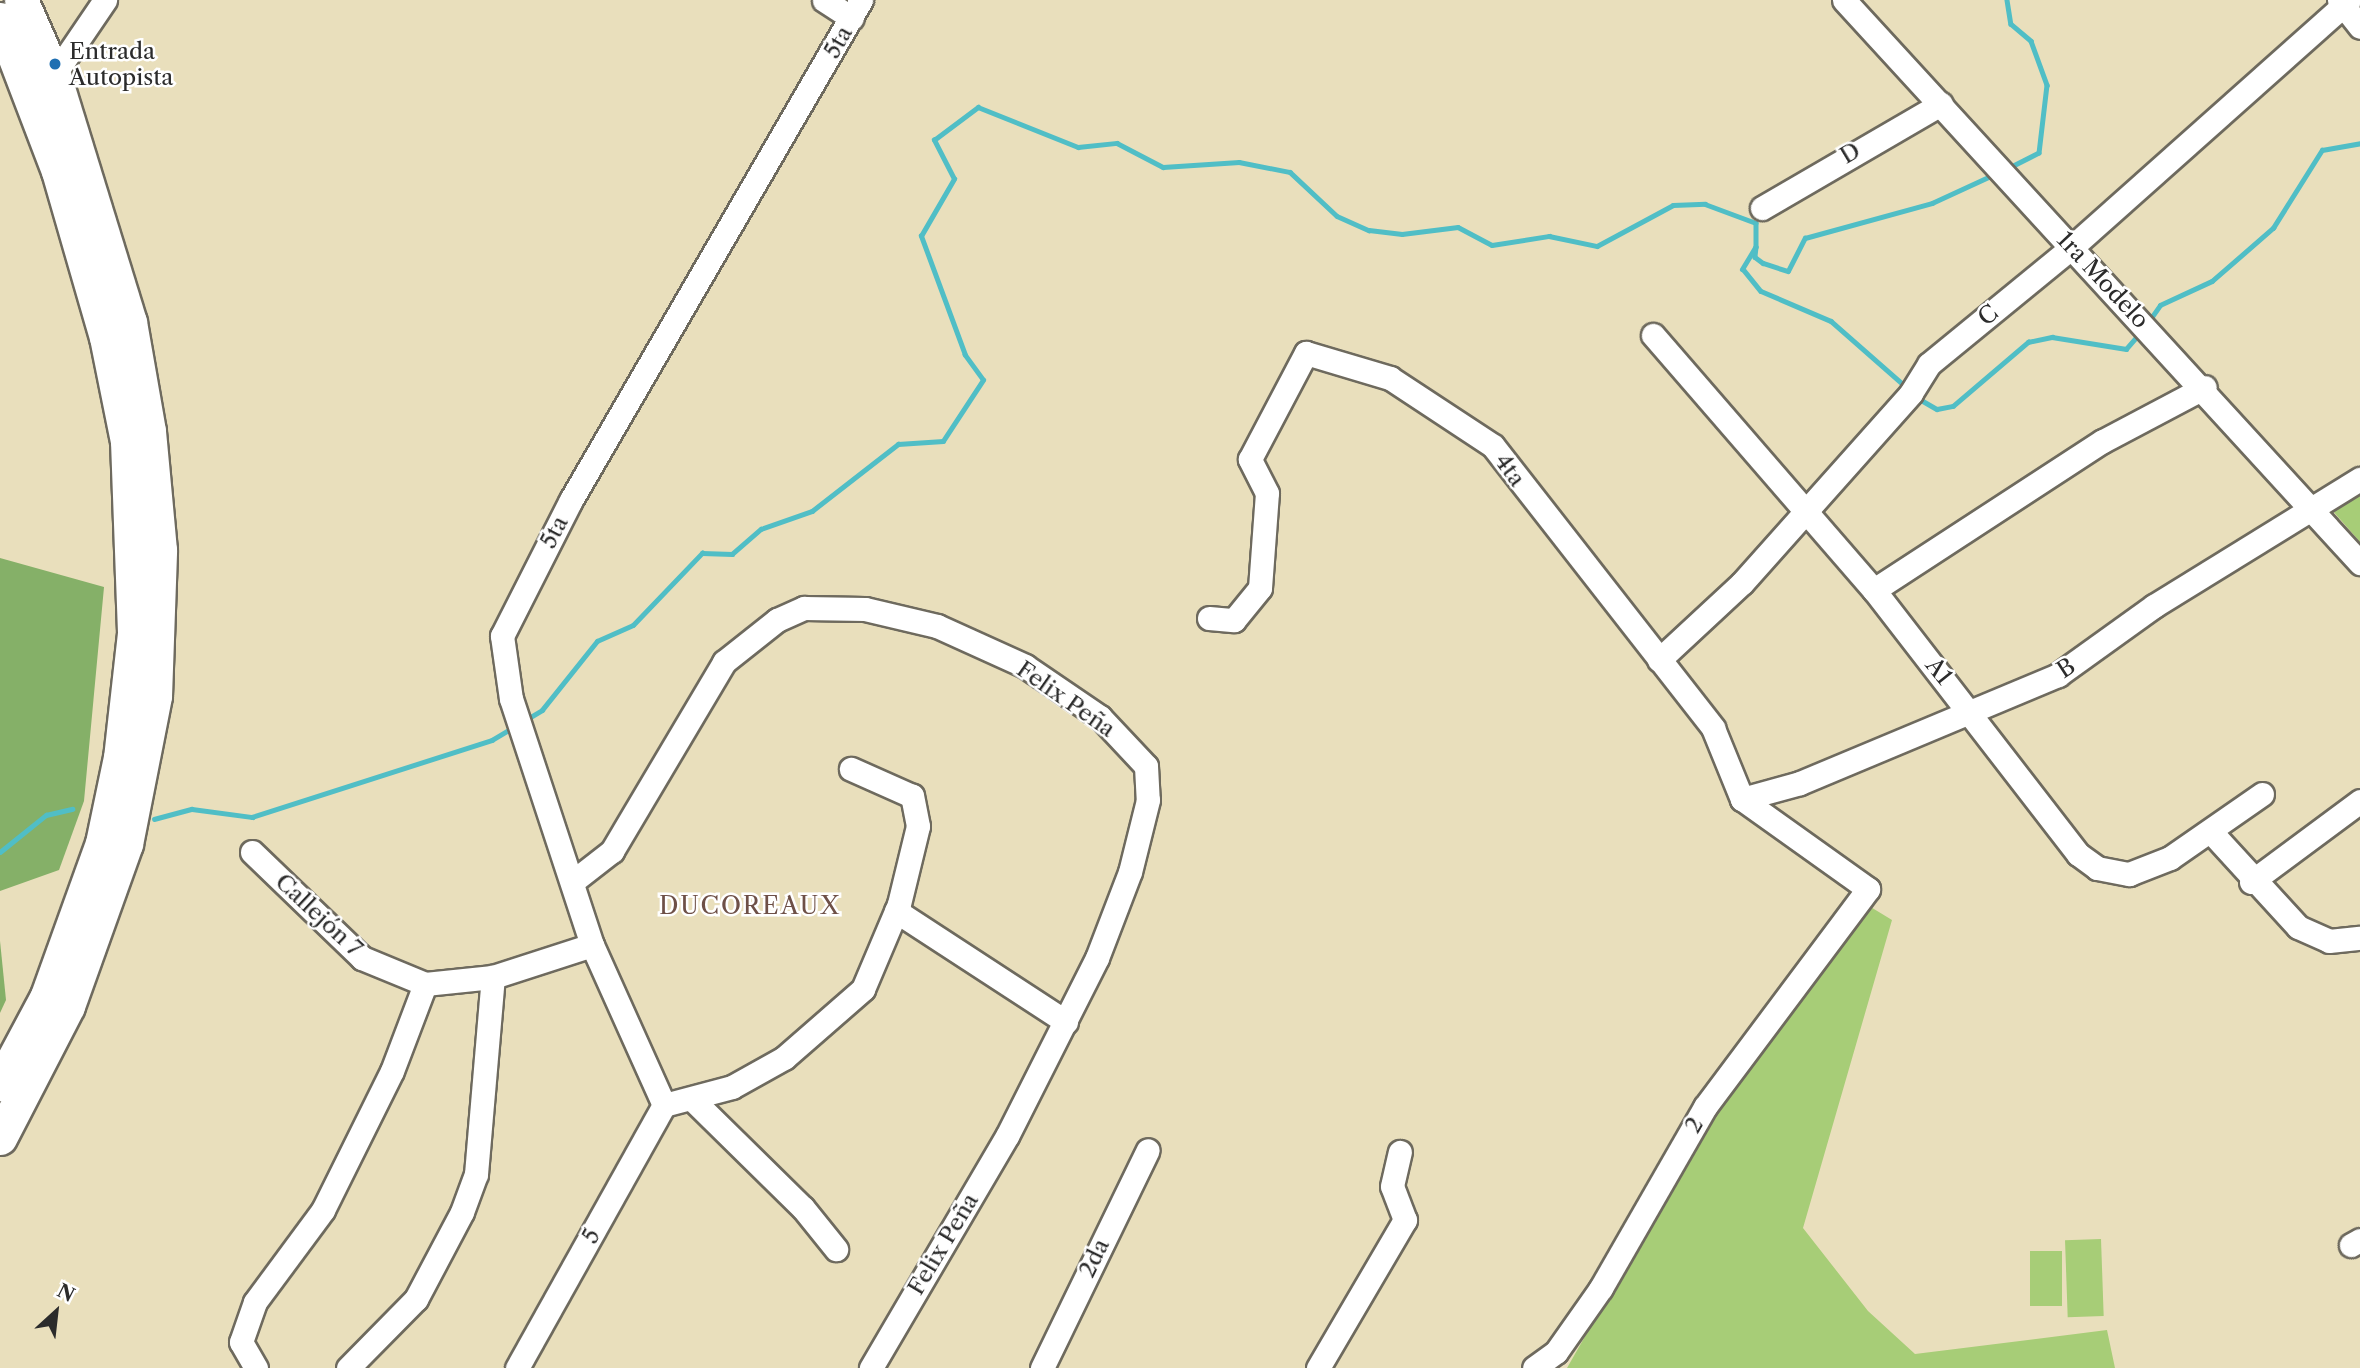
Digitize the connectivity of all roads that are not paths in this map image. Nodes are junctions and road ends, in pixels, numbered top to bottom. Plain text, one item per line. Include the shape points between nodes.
1 (21, 0) edge
2 (105, 0) edge
3 (824, 0) edge
4 (1844, 0) edge
5 (2343, 2) edge
6 (857, 9) edge
7 (0, 19) edge
8 (2360, 27) edge
9 (39, 75) junction
10 (1941, 104) junction
11 (1762, 208) dead end
12 (2072, 247) junction
13 (1653, 335) dead end
14 (2205, 387) junction
15 (2360, 479) edge
16 (2306, 508) junction
17 (1807, 511) junction
18 (2360, 563) edge
19 (1874, 590) junction
20 (1209, 618) dead end
21 (1659, 660) junction
22 (1973, 713) junction
23 (851, 769) dead end
24 (2262, 794) dead end
25 (1742, 799) junction
26 (2360, 801) edge
27 (2212, 833) junction
28 (252, 852) dead end
29 (576, 879) junction
30 (2252, 882) junction
31 (896, 911) junction
32 (592, 945) junction
33 (2357, 945) edge
34 (493, 977) junction
35 (425, 984) junction
36 (1066, 1022) junction
37 (0, 1084) edge
38 (692, 1100) junction
39 (664, 1105) junction
40 (0, 1138) edge
41 (1148, 1150) dead end
42 (1400, 1152) dead end
43 (836, 1249) dead end
44 (256, 1368) edge
45 (348, 1368) edge
46 (517, 1368) edge
47 (872, 1368) edge
48 (1042, 1368) edge
49 (1318, 1368) edge
50 (1534, 1368) edge

1 - 9 highway
2 - 9 street
3 - 6 street
4 - 10 street, 1ra Modelo
5 - 8 street
5 - 12 street, C
6 - 29 street, 5ta via 526,585 502,636 511,699
7 - 9 highway
9 - 37 highway via 106,337 127,441 135,633 121,757 102,843 47,996
9 - 40 highway via 130,321 149,431 160,550 155,696 140,786 117,869 68,1006
10 - 11 street, D
10 - 12 street, 1ra Modelo
12 - 14 street, 1ra Modelo
12 - 17 street, C via 1929,364 1911,393
13 - 17 street, A1
14 - 16 street, 1ra Modelo
14 - 19 street via 2103,440
15 - 16 street, B
16 - 18 street, 1ra Modelo
16 - 22 street, B via 2058,675
17 - 19 street, A1
17 - 21 street, C
19 - 22 street, A1
20 - 21 street, 4ta via 1234,620 1260,588 1267,493 1250,459 1306,353 1390,378 1493,446
21 - 25 street, 4ta via 1713,728
22 - 25 street, B via 1800,783
22 - 27 street, A1 via 2078,854 2096,868 2129,874
23 - 31 street via 912,796 917,839
24 - 27 street, A1
25 - 50 street, 2 via 1868,889 1704,1107 1601,1288 1556,1352
26 - 30 street
27 - 30 street
28 - 35 street, Callejón 7 via 362,958
29 - 32 street, 5ta
29 - 36 street, Felix Peña via 612,851 724,662 777,620 804,608 832,607 937,626 1025,666 1100,717 1146,766 1148,800 1130,872
30 - 33 street via 2298,927 2329,941
31 - 36 street
31 - 38 street via 863,989 833,1018 784,1058 733,1087
32 - 34 street, Callejón 7
32 - 39 street, 5ta
34 - 35 street, Callejón 7
34 - 45 street via 476,1174 462,1212 416,1299
35 - 44 street via 392,1070 323,1210 255,1302 242,1342
36 - 47 street, Felix Peña
38 - 39 street
38 - 43 street via 803,1208
39 - 46 street, 5
41 - 48 street, 2da
42 - 49 street via 1392,1186 1405,1220

